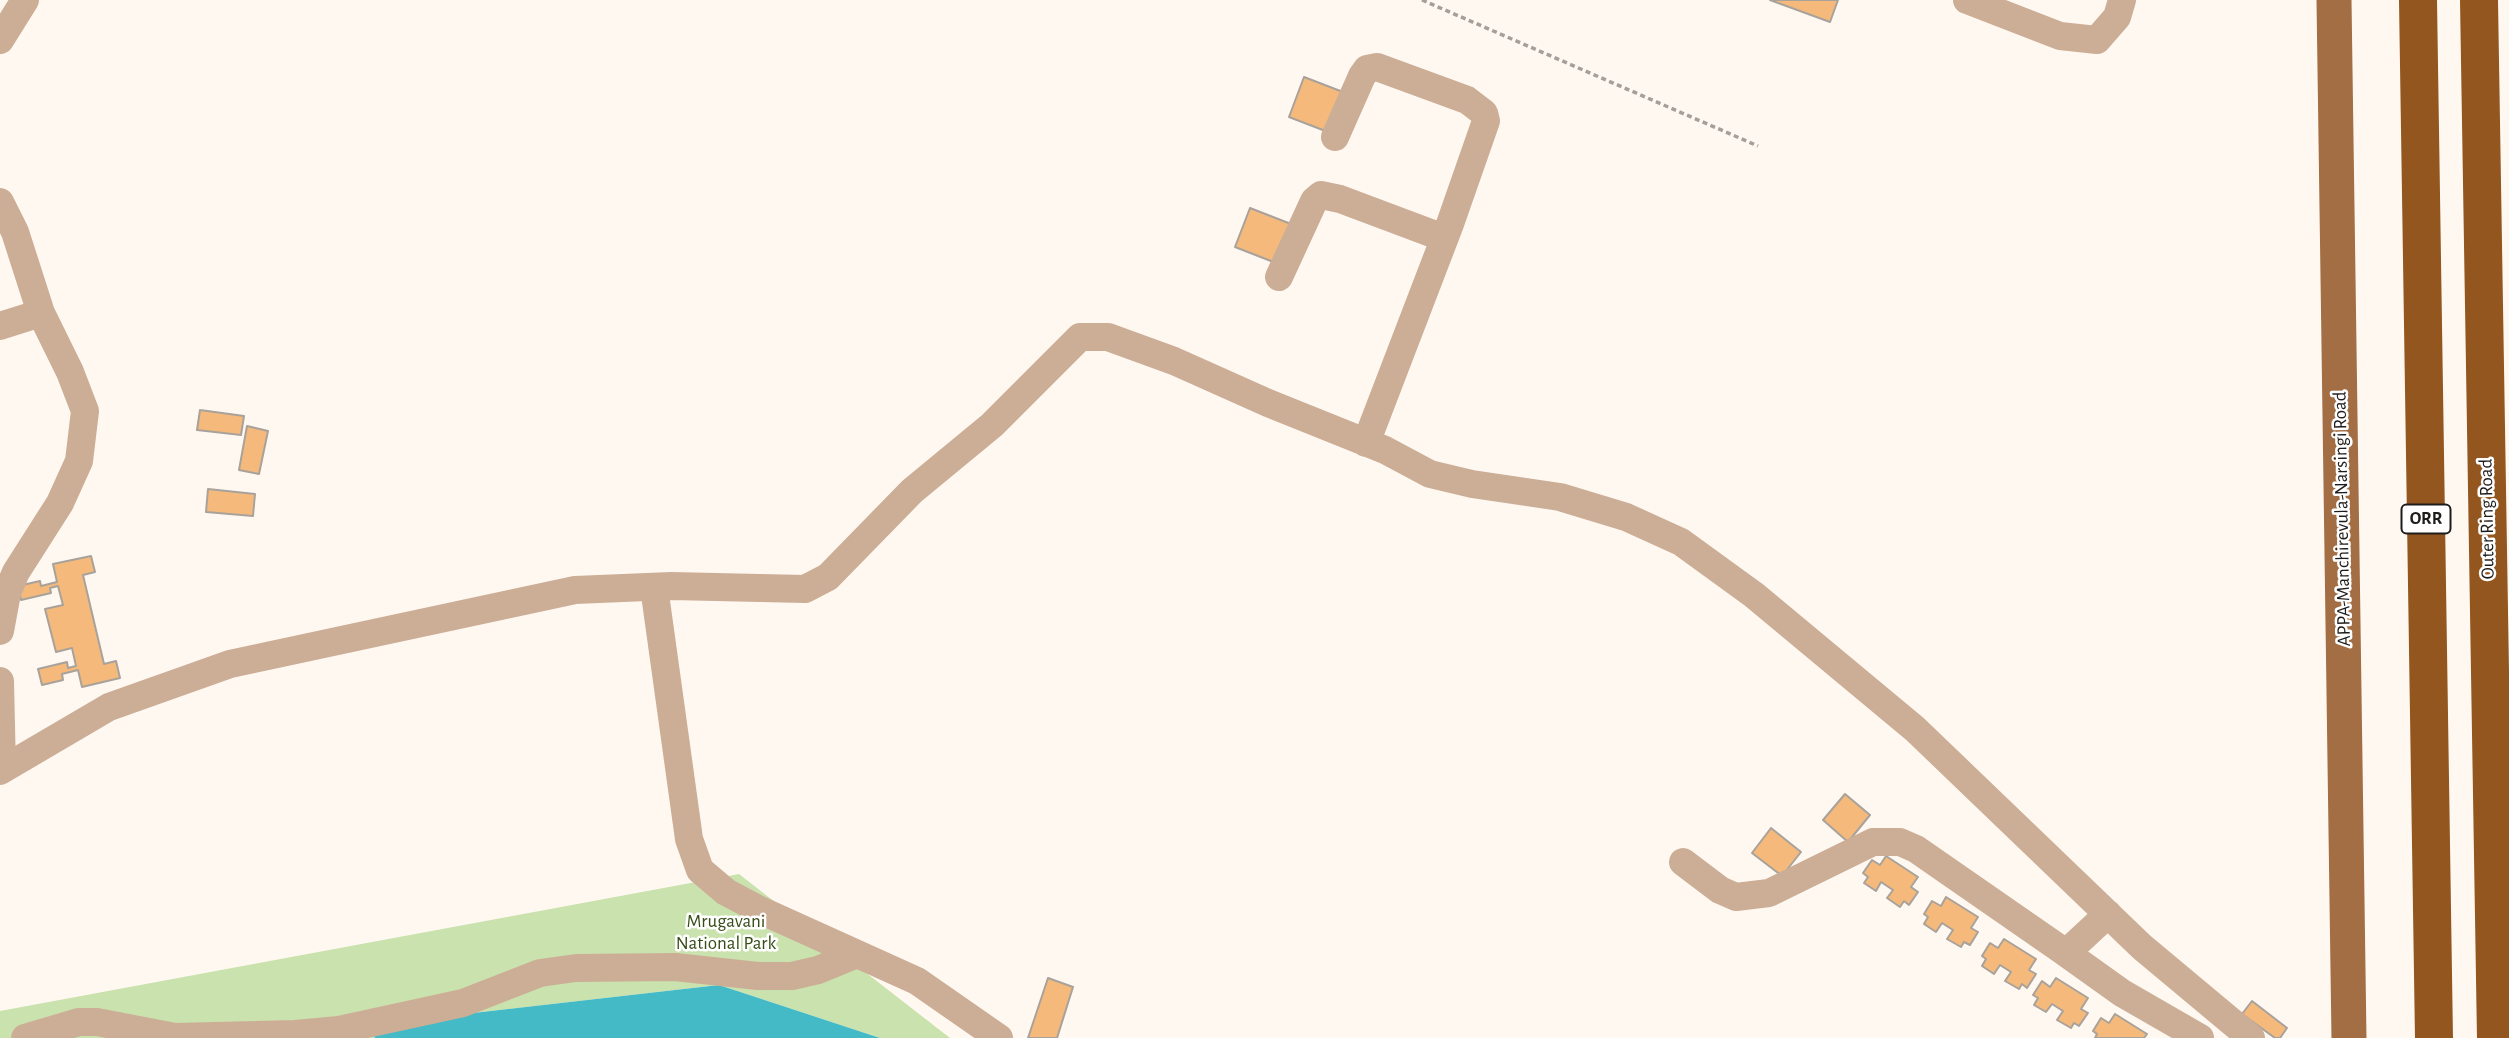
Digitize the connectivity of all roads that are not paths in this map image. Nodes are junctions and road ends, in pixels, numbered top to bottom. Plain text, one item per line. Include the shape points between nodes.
1 (24, 0) edge
2 (1968, 0) edge
3 (2122, 0) edge
4 (2334, 0) edge
5 (2418, 0) edge
6 (2479, 0) edge
7 (0, 40) edge
8 (1335, 136) dead end
9 (0, 202) edge
10 (1444, 238) junction
11 (1279, 277) dead end
12 (41, 313) junction
13 (0, 326) edge
14 (1366, 443) junction
15 (654, 587) junction
16 (0, 631) edge
17 (0, 681) edge
18 (1, 770) edge
19 (1683, 863) dead end
20 (2108, 915) junction
21 (2066, 953) junction
22 (857, 954) junction
23 (25, 1038) edge
24 (999, 1038) edge
25 (2200, 1038) edge
26 (2250, 1038) edge
27 (2349, 1038) edge
28 (2434, 1038) edge
29 (2496, 1038) edge

1 - 7 lane
2 - 3 lane via 2060,36 2097,40 2117,17
4 - 27 main road, APPA-Manchirevula-Narsingi Road
5 - 28 highway, ORR
6 - 29 highway, Outer Ring Road
8 - 10 lane via 1367,69 1377,67 1477,106 1486,121
9 - 12 lane via 15,232
10 - 11 lane via 1321,195
10 - 14 lane
12 - 13 lane
12 - 16 lane via 85,411 84,435 79,461 60,503 7,593
14 - 15 lane via 1174,361 1108,337 1080,337 992,425 912,491 828,577 805,589
14 - 20 lane via 1430,474 1560,497 1626,517 1681,542 1754,595 1915,729
15 - 18 lane via 575,590 230,664 109,707
15 - 22 lane via 689,839 700,870 726,892
17 - 18 lane
19 - 21 lane via 1736,897 1769,893 1873,842 1899,842 1916,849
20 - 21 lane
20 - 26 lane
21 - 25 lane via 2122,993
22 - 23 lane via 792,976 675,967 576,968 540,974 463,1003 339,1030 175,1037 79,1022
22 - 24 lane via 917,981

